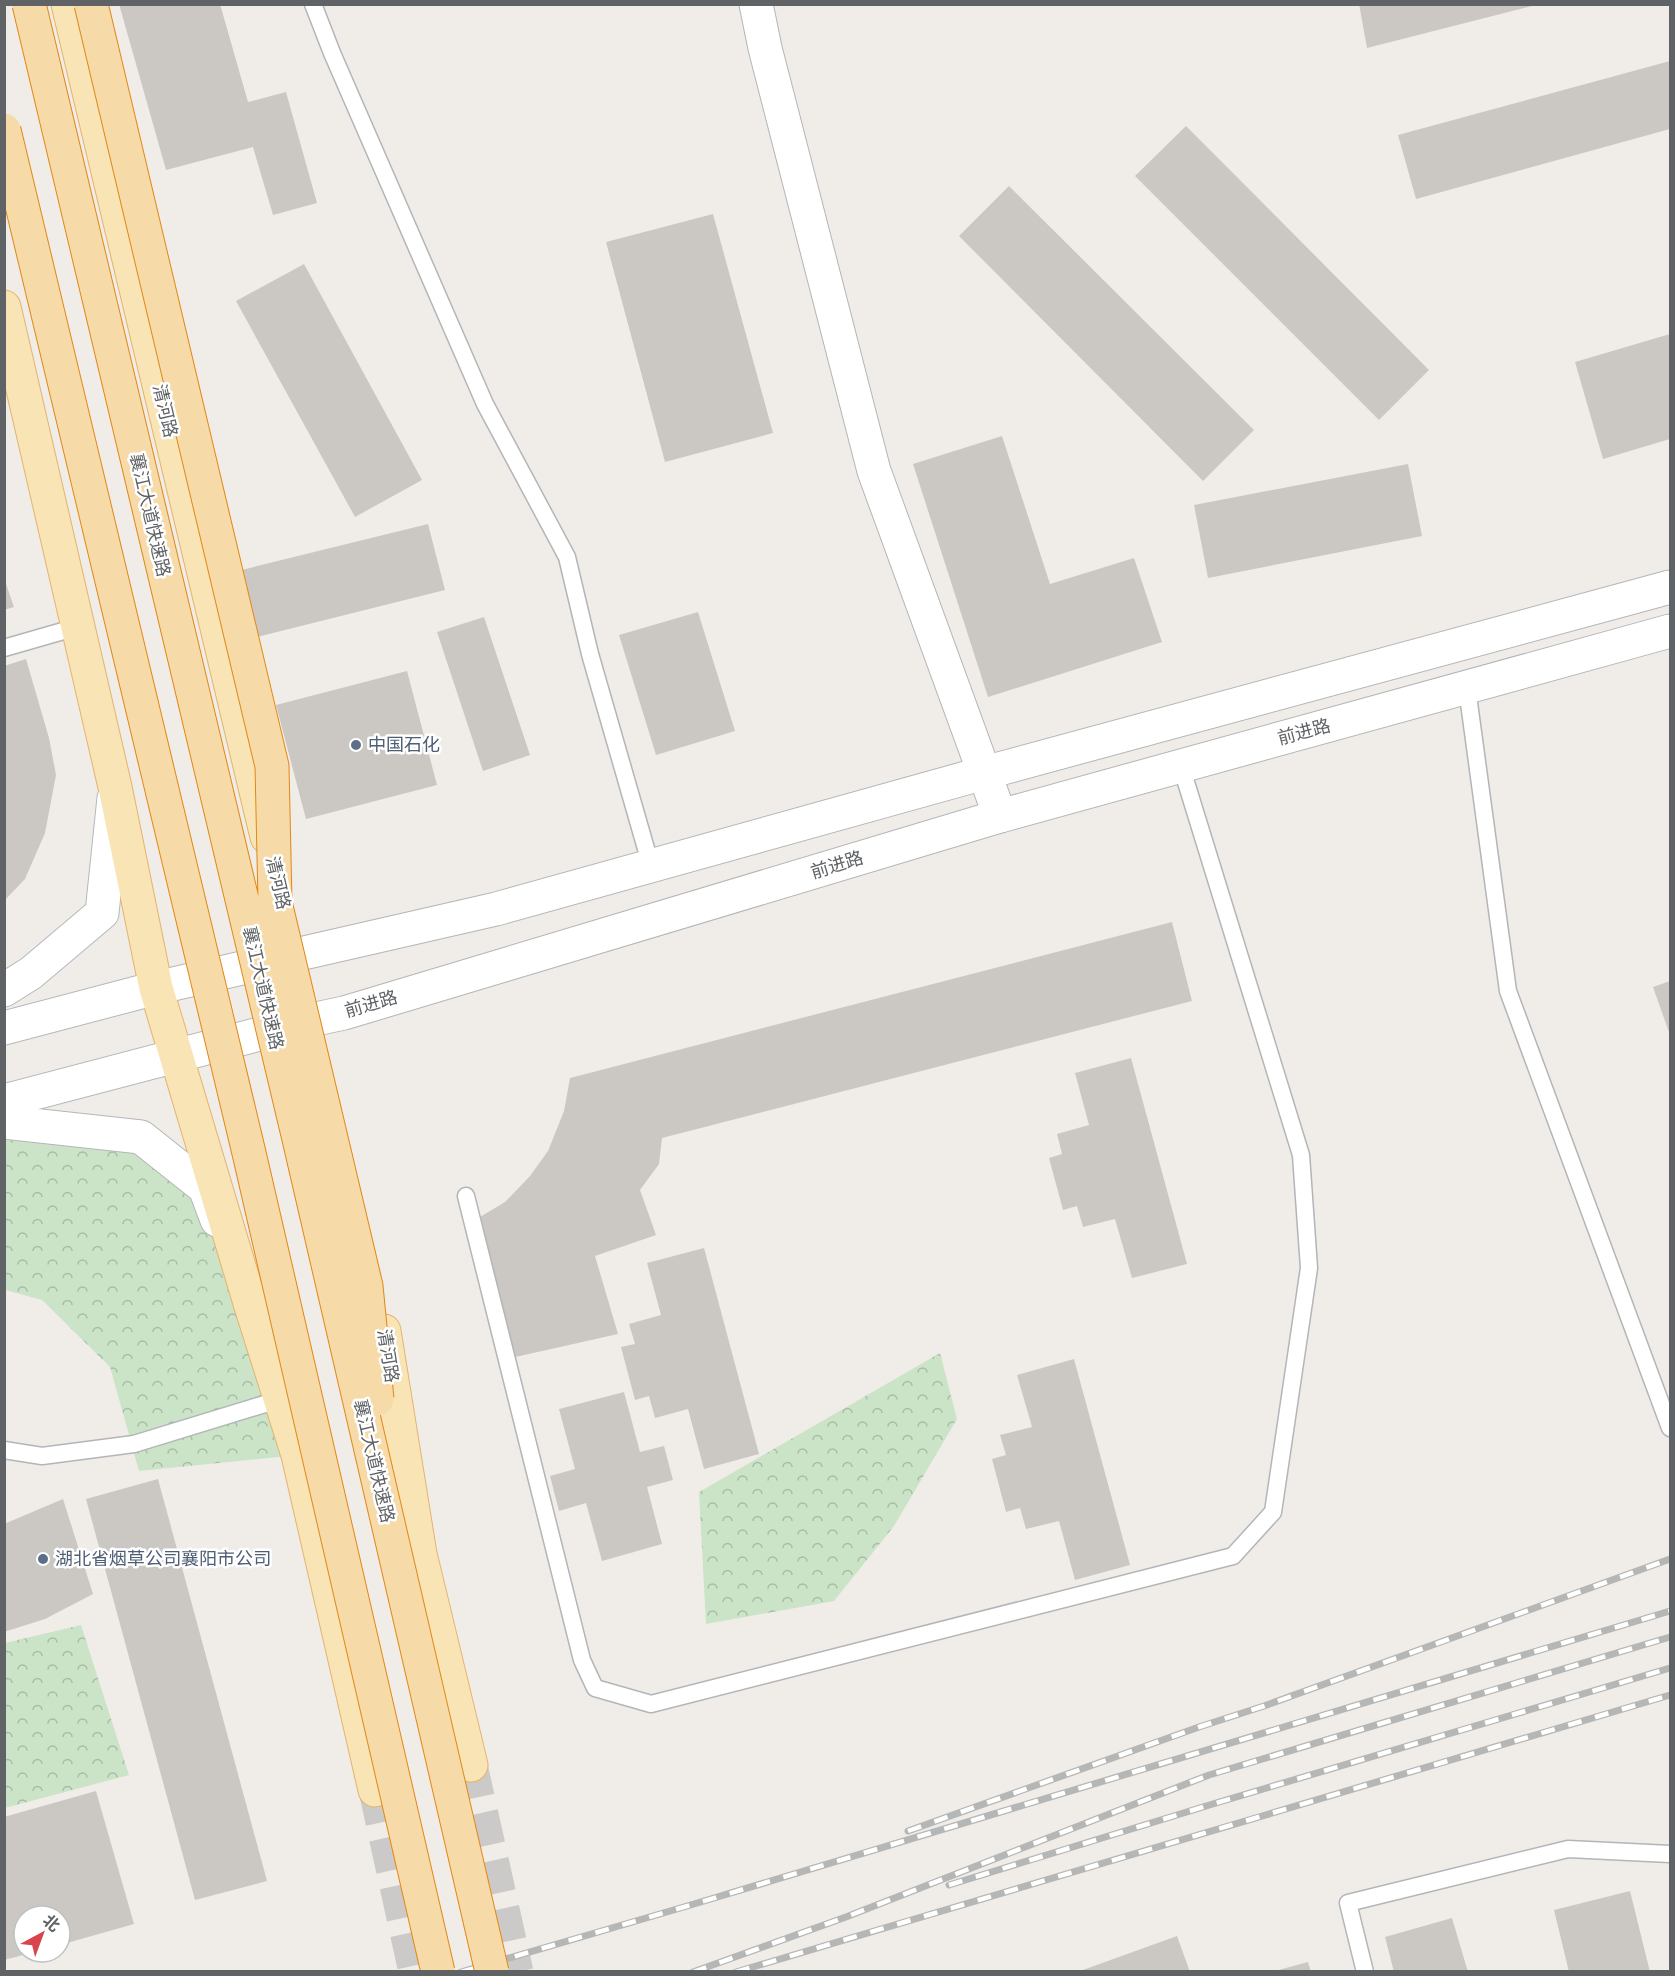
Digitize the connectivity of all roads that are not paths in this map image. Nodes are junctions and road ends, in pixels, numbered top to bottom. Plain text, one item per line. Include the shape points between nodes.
1 (29, 4) edge
2 (68, 4) edge
3 (91, 4) edge
4 (314, 4) edge
5 (756, 4) edge
6 (4, 129) edge
7 (4, 307) edge
8 (1671, 587) edge
9 (77, 627) junction
10 (1671, 632) edge
11 (4, 648) edge
12 (1467, 687) junction
13 (1181, 766) junction
14 (984, 773) junction
15 (115, 787) junction
16 (1000, 816) junction
17 (651, 866) junction
18 (295, 956) junction
19 (156, 988) junction
20 (4, 990) edge
21 (312, 1020) junction
22 (4, 1028) edge
23 (176, 1055) junction
24 (4, 1101) edge
25 (4, 1122) edge
26 (466, 1196) dead end
27 (250, 1303) junction
28 (281, 1399) junction
29 (1671, 1428) edge
30 (4, 1450) edge
31 (389, 1526) junction
32 (471, 1765) tunnel mouth
33 (375, 1790) tunnel mouth
34 (1671, 1854) edge
35 (438, 1971) edge
36 (492, 1971) edge
37 (1365, 1971) edge

1 - 31 highway, 襄江大道快速路, bridge
2 - 18 main road, 清河路
3 - 31 highway, bridge via 272,766 275,902 366,1286
4 - 17 lane via 485,404 567,557 590,654
5 - 14 street via 874,471
6 - 35 highway, bridge via 249,1153
7 - 9 main road
8 - 14 street
9 - 11 lane
9 - 15 main road
10 - 12 street, 前进路
12 - 13 street, 前进路
12 - 29 lane via 1508,991
13 - 16 street, 前进路
13 - 26 lane via 1301,1155 1309,1268 1273,1512 1233,1556 651,1704 595,1688 582,1660
14 - 16 street
14 - 17 street
15 - 19 main road
15 - 20 street via 102,913 32,973
16 - 21 street, 前进路
17 - 18 street via 496,909
18 - 19 street
18 - 21 main road, 清河路
19 - 22 street
19 - 23 main road
21 - 23 street, 前进路
21 - 32 main road, 清河路 via 378,1291 420,1554
23 - 24 street, 前进路
23 - 27 main road
25 - 27 street via 141,1137 204,1188
27 - 28 main road
28 - 30 lane via 134,1444 42,1456
28 - 33 main road via 298,1455
31 - 36 highway, 襄江大道快速路, bridge
34 - 37 lane via 1568,1849 1348,1903

